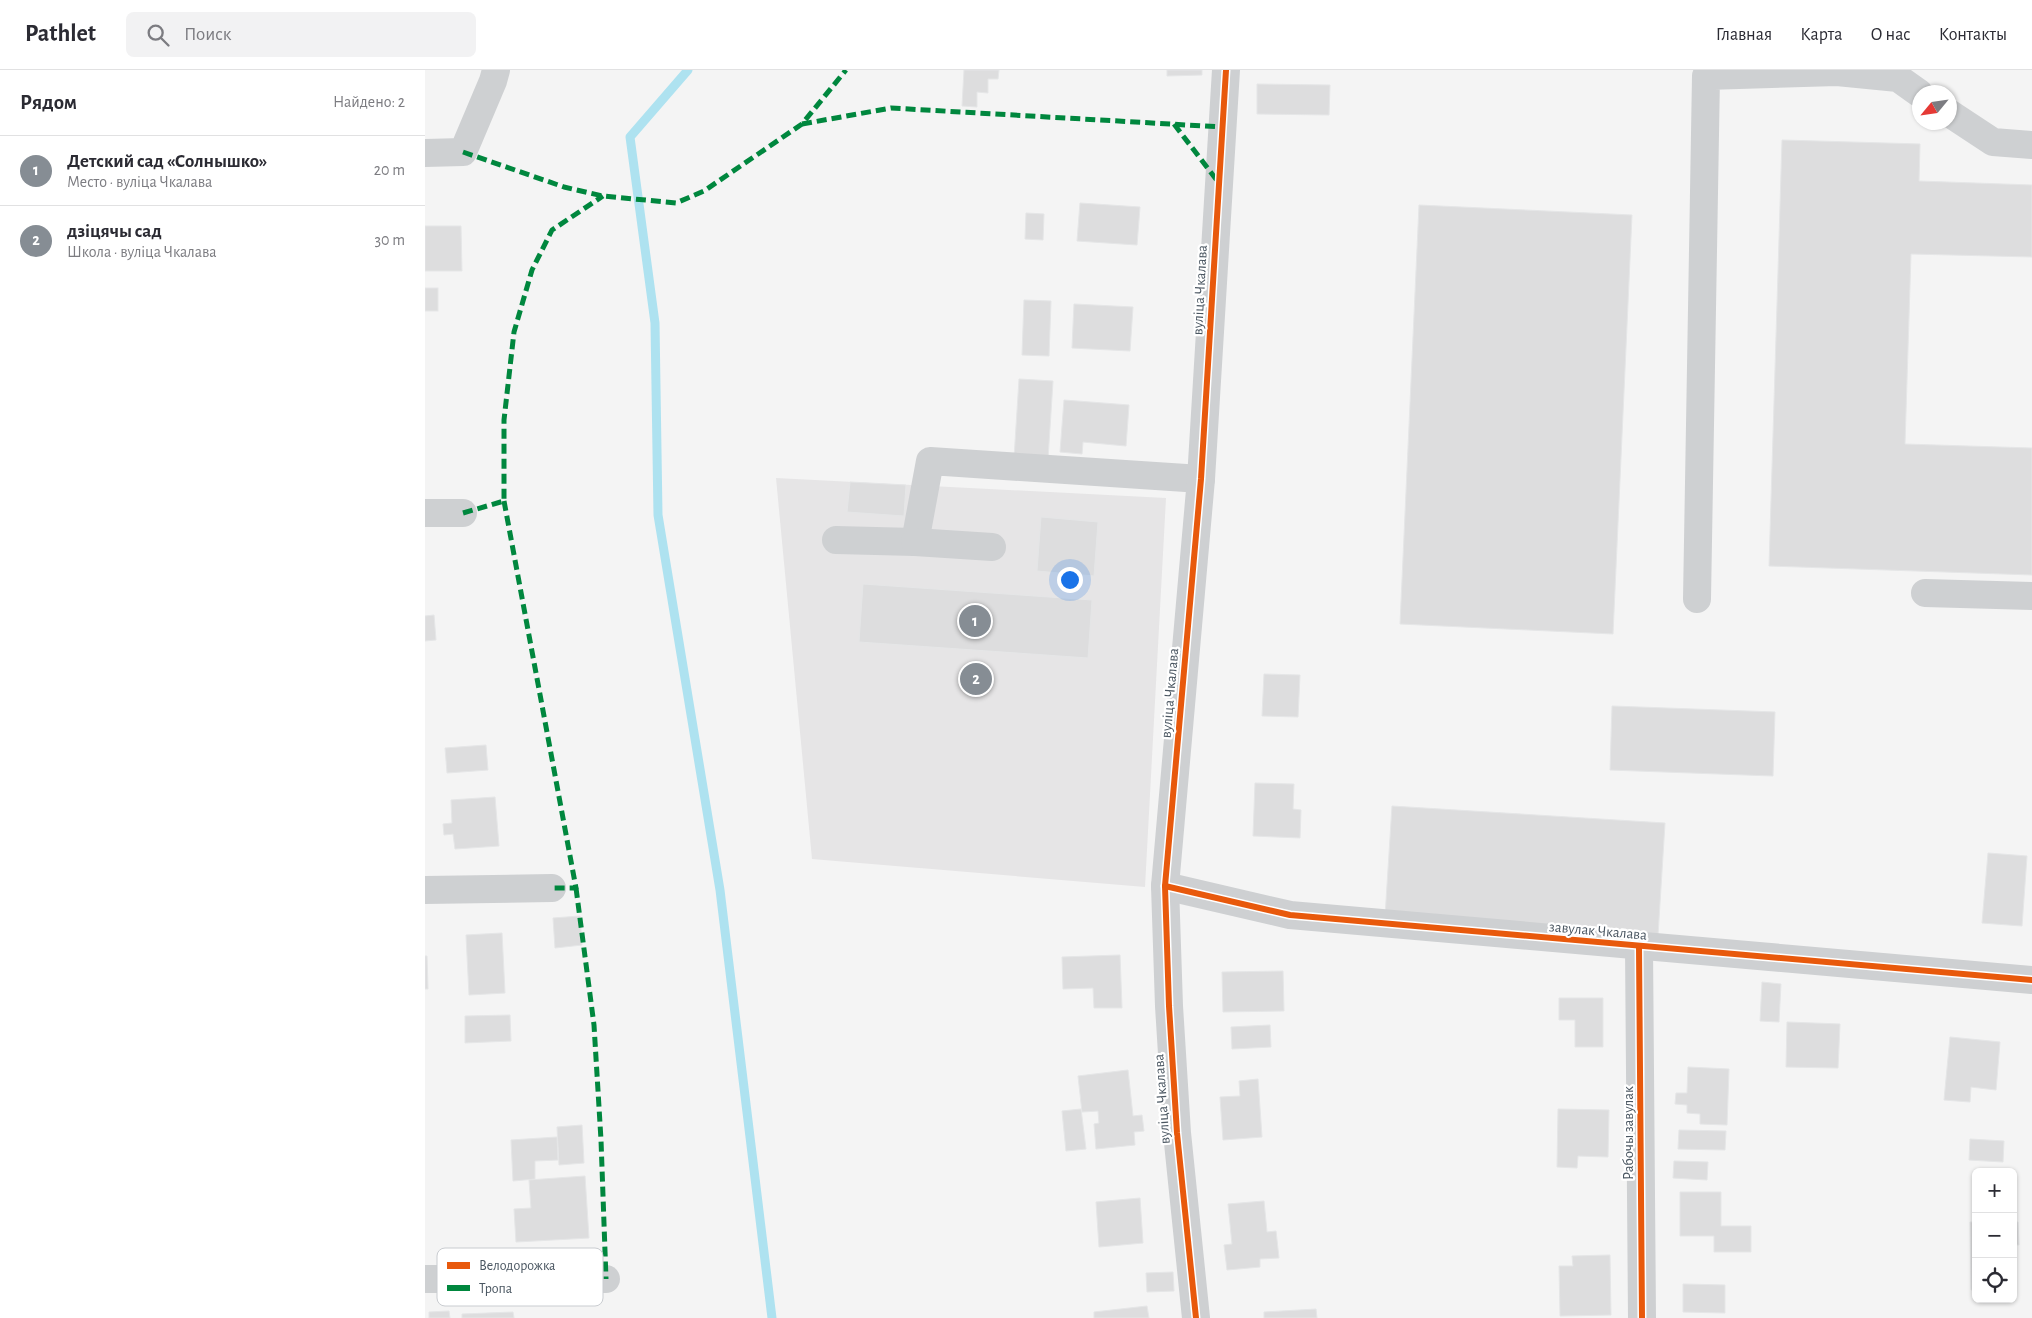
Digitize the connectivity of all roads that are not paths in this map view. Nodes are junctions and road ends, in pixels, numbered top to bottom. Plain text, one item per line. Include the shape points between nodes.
1 (495, 70) edge
2 (1226, 70) edge
3 (1912, 88) edge
4 (1957, 118) edge
5 (2032, 145) edge
6 (425, 153) edge
7 (1201, 479) junction
8 (425, 513) edge
9 (463, 513) dead end
10 (836, 540) dead end
11 (915, 542) junction
12 (992, 547) dead end
13 (1925, 593) dead end
14 (2032, 596) edge
15 (1697, 599) dead end
16 (1165, 886) junction
17 (552, 888) dead end
18 (425, 890) edge
19 (1639, 947) junction
20 (2032, 980) edge
21 (1196, 1318) edge
22 (1642, 1318) edge

1 - 6 street via 463,152
2 - 7 street, вуліца Чкалава
3 - 15 street via 1898,78 1837,72 1706,76
4 - 5 street via 1993,142
7 - 11 street via 930,461
7 - 16 street, вуліца Чкалава
8 - 9 street
10 - 11 street
11 - 12 street
13 - 14 street
16 - 19 street, завулак Чкалава via 1290,915
16 - 21 street, вуліца Чкалава via 1177,1132
17 - 18 street
19 - 20 street, завулак Чкалава
19 - 22 street, Рабочы завулак

